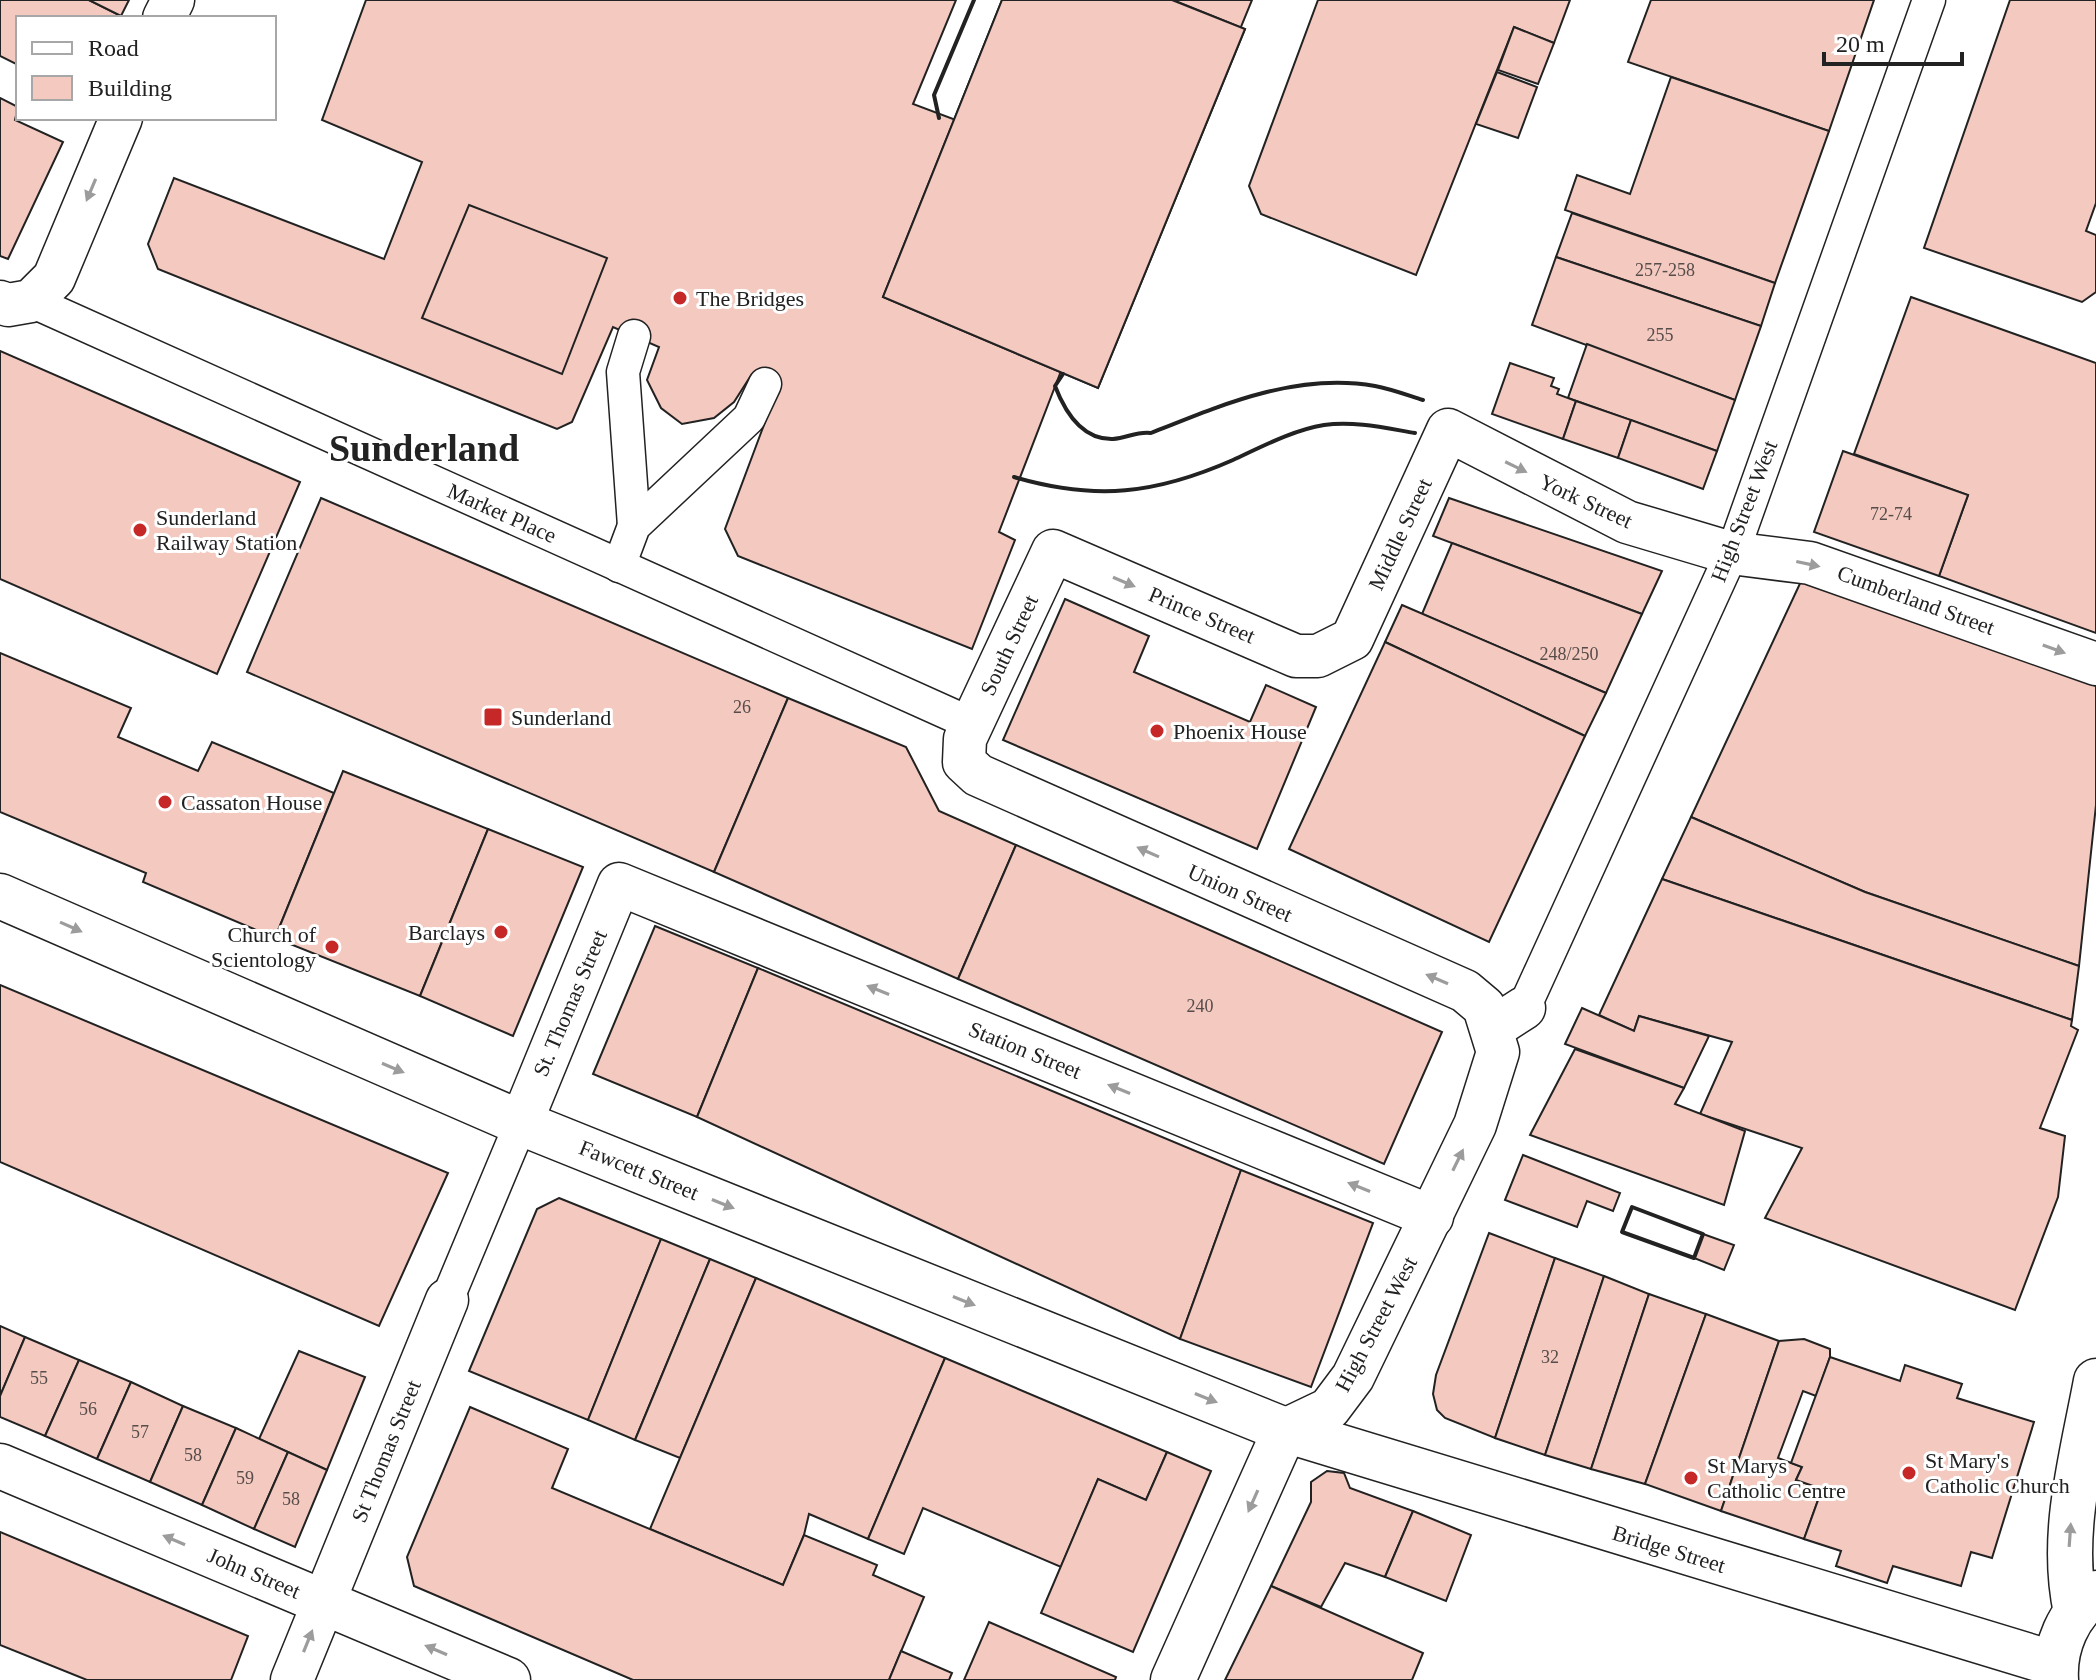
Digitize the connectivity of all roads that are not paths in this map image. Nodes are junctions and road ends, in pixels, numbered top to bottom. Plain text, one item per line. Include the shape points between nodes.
1 (1929, 0) edge
2 (120, 120) edge
3 (16, 302) edge
4 (634, 336) dead end
5 (765, 384) dead end
6 (1448, 430) joint
7 (634, 526) junction
8 (1053, 551) joint
9 (1731, 553) junction
10 (619, 566) junction
11 (1352, 639) joint
12 (2096, 664) edge
13 (968, 732) junction
14 (619, 884) joint
15 (0, 896) edge
16 (1509, 1018) junction
17 (521, 1123) junction
18 (1432, 1217) junction
19 (447, 1300) joint
20 (2096, 1381) edge
21 (1285, 1430) junction
22 (0, 1466) edge
23 (323, 1603) junction
24 (2086, 1603) edge
25 (2056, 1672) edge
26 (292, 1680) edge
27 (508, 1680) edge
28 (1173, 1680) edge

1 - 9 street, High Street West
2 -> 3 street via 54,278
3 - 10 street, Market Place
4 - 7 street via 623,372
5 - 7 street via 749,418
6 -> 9 street, York Street via 1627,522
6 - 11 street, Middle Street
7 - 10 street
8 -> 11 street, Prince Street via 1296,656 1318,656
8 - 13 street, South Street
9 -> 12 street, Cumberland Street via 1810,563
9 - 16 street, High Street West
10 - 13 street, Market Place
16 -> 13 street, Union Street via 1465,991 978,775 964,762
14 - 17 street, St. Thomas Street
18 -> 14 street, Station Street
15 -> 17 main road, Fawcett Street
18 -> 16 street, High Street West via 1475,1125
17 - 19 street
17 -> 21 main road, Fawcett Street
18 - 21 street, High Street West via 1353,1377 1329,1409
19 - 23 street, St Thomas Street
24 -> 20 main road via 2067,1574 2072,1511
21 - 25 main road, Bridge Street
21 -> 28 main road
23 -> 22 main road, John Street
26 -> 23 street, St Thomas Street
27 -> 23 main road, John Street
24 - 25 main road via 2062,1637

